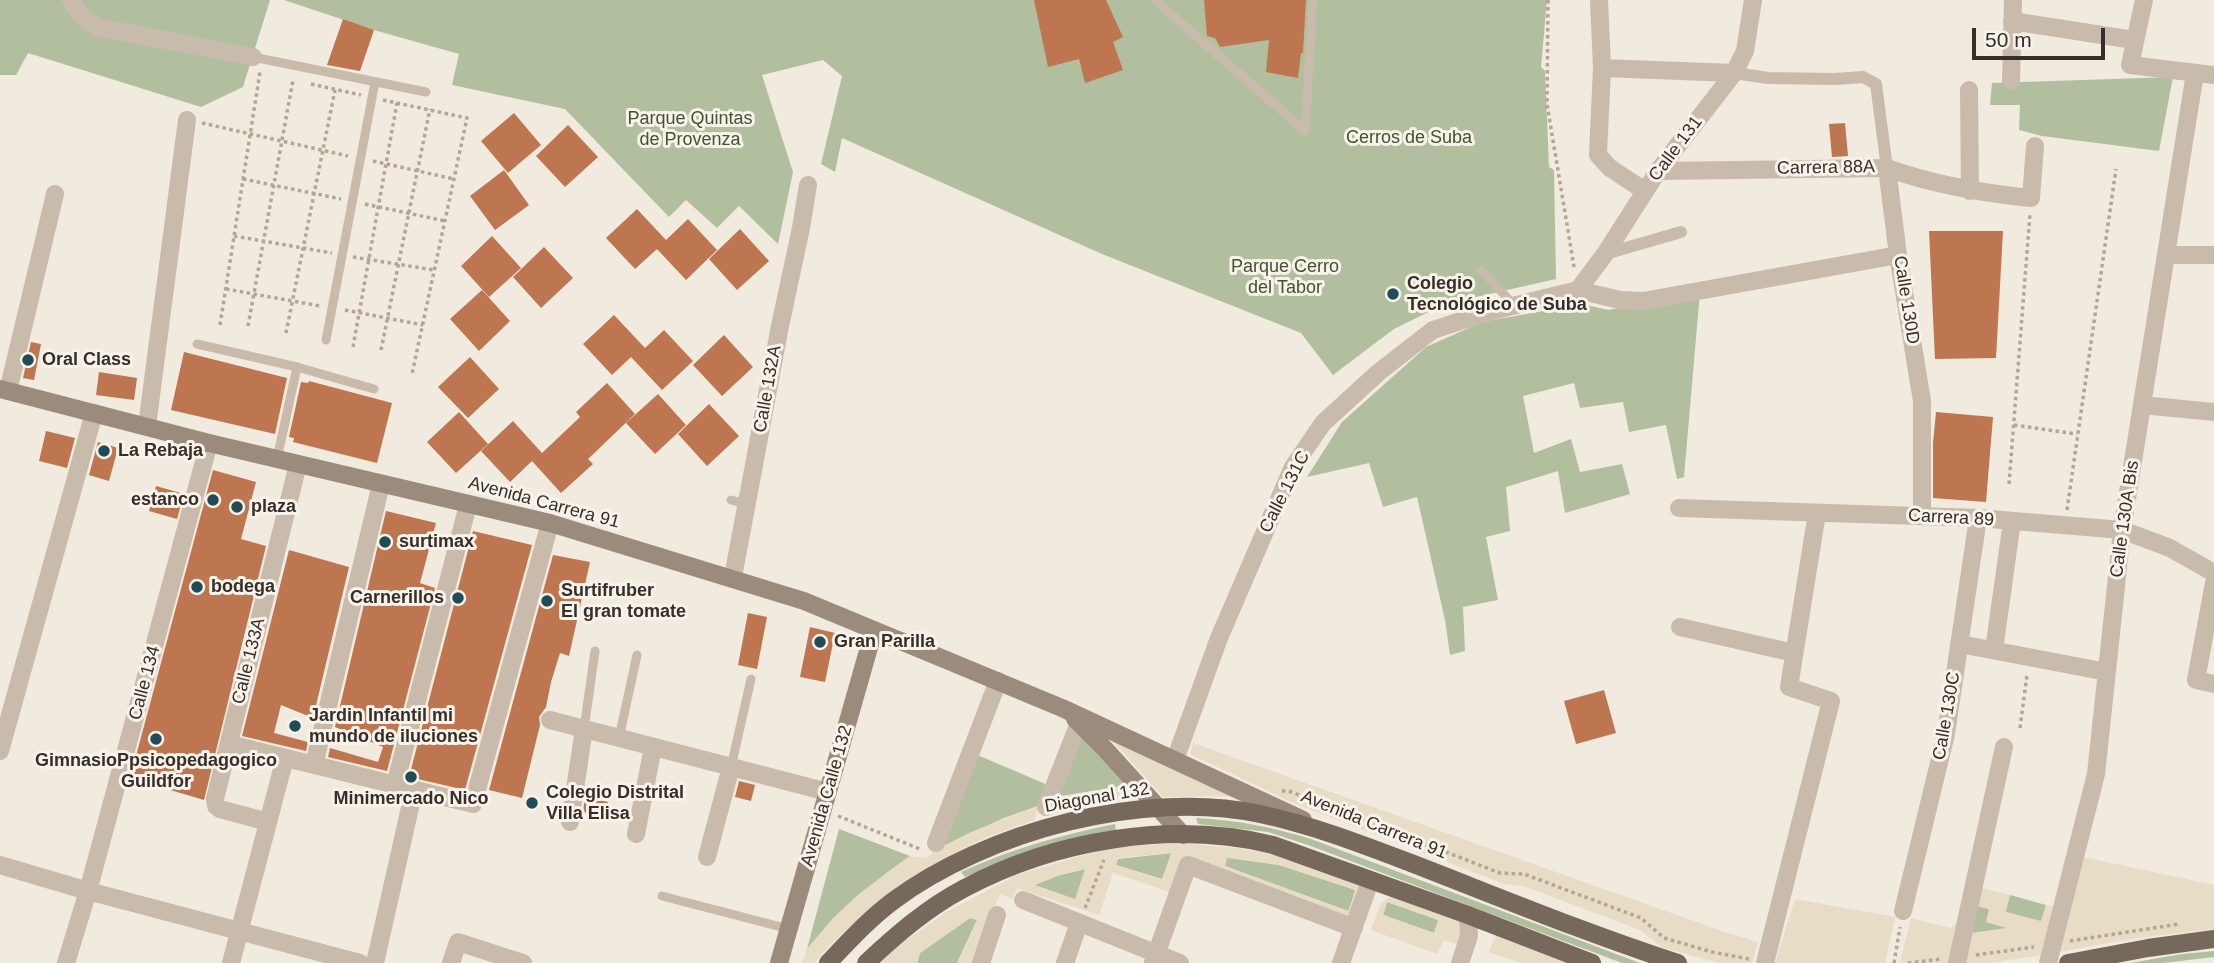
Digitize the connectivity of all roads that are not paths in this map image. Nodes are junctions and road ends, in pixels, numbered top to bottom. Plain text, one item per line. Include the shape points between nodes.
1 (71, 0) edge
2 (1155, 0) edge
3 (1313, 0) edge
4 (1599, 0) edge
5 (1753, 0) edge
6 (2013, 0) edge
7 (2144, 0) edge
8 (2012, 21) junction
9 (2134, 40) junction
10 (257, 58) joint
11 (1602, 68) junction
12 (1734, 73) junction
13 (2195, 73) junction
14 (2214, 75) edge
15 (2011, 80) dead end
16 (375, 82) junction
17 (1969, 90) dead end
18 (426, 92) dead end
19 (187, 120) road end
20 (2035, 146) dead end
21 (1887, 167) junction
22 (1658, 172) junction
23 (1645, 191) junction
24 (1970, 191) junction
25 (807, 193) dead end
26 (55, 194) dead end
27 (1681, 232) dead end
28 (1605, 254) junction
29 (1898, 255) junction
30 (2214, 255) edge
31 (2166, 256) junction
32 (1481, 270) dead end
33 (1578, 289) junction
34 (1516, 306) junction
35 (326, 340) dead end
36 (197, 344) dead end
37 (297, 367) junction
38 (374, 389) dead end
39 (4, 390) edge
40 (2142, 405) junction
41 (2214, 412) edge
42 (94, 413) junction
43 (147, 426) junction
44 (209, 443) junction
45 (277, 459) junction
46 (298, 464) junction
47 (381, 484) junction
48 (468, 505) junction
49 (1679, 508) dead end
50 (1817, 513) junction
51 (1922, 516) junction
52 (1978, 518) junction
53 (2012, 521) junction
54 (550, 523) junction
55 (2122, 530) junction
56 (2214, 573) edge
57 (733, 578) junction
58 (2214, 583) edge
59 (1680, 627) dead end
60 (874, 629) junction
61 (1960, 644) junction
62 (1994, 650) junction
63 (595, 651) dead end
64 (1794, 653) junction
65 (637, 655) dead end
66 (2107, 672) junction
67 (751, 679) dead end
68 (998, 681) junction
69 (2205, 682) edge
70 (1062, 708) junction
71 (550, 720) dead end
72 (1079, 723) junction
73 (584, 729) junction
74 (619, 738) junction
75 (229, 744) junction
76 (653, 747) junction
77 (2004, 747) dead end
78 (0, 751) edge
79 (285, 758) junction
80 (1175, 760) junction
81 (314, 765) junction
82 (731, 767) junction
83 (395, 785) junction
84 (414, 790) junction
85 (828, 792) junction
86 (1046, 807) dead end
87 (1160, 808) junction
88 (268, 822) junction
89 (570, 822) dead end
90 (1328, 832) junction
91 (636, 834) dead end
92 (1183, 835) junction
93 (928, 846) road end
94 (707, 858) dead end
95 (0, 865) edge
96 (1370, 881) junction
97 (88, 891) junction
98 (662, 896) dead end
99 (1023, 900) dead end
100 (1903, 911) road end
101 (998, 915) dead end
102 (1468, 915) junction
103 (1079, 923) junction
104 (1354, 928) junction
105 (789, 929) junction
106 (238, 932) junction
107 (2214, 939) edge
108 (1154, 958) edge
109 (66, 963) edge
110 (231, 963) edge
111 (360, 963) edge
112 (375, 963) edge
113 (451, 963) edge
114 (523, 963) edge
115 (779, 963) edge
116 (828, 963) edge
117 (866, 963) edge
118 (981, 963) edge
119 (1065, 963) edge
120 (1180, 963) edge
121 (1341, 963) edge
122 (1460, 963) edge
123 (1592, 963) edge
124 (1678, 963) edge
125 (1765, 963) edge
126 (1957, 963) edge
127 (2048, 963) edge
128 (2068, 963) edge

1 - 10 street via 80,16 97,27
2 - 3 lane via 1305,131
4 - 11 street
5 - 12 street, Calle 131 via 1745,51
6 - 8 street
7 - 9 street
8 - 9 street
8 - 15 street
9 - 13 street via 2130,65
10 - 16 lane
11 - 12 street
11 - 23 street via 1598,155
12 - 21 street, Calle 130D via 1768,78 1863,77 1876,84
12 - 22 street, Calle 131
13 - 14 street
13 - 31 street, Calle 130A Bis
16 - 18 lane
16 - 35 lane
17 - 24 street
19 - 43 street
20 - 24 street, Carrera 88A via 2031,198
21 - 22 street, Carrera 88A
21 - 24 street, Carrera 88A
21 - 29 street, Calle 130D
22 - 23 street, Calle 131
23 - 28 street, Calle 131
25 - 57 street, Calle 132A via 739,502
26 - 39 street
27 - 28 street
28 - 33 street, Calle 131
29 - 33 street via 1643,301
29 - 51 street, Calle 130D via 1922,401
30 - 31 street
31 - 40 street, Calle 130A Bis
32 - 34 lane
33 - 34 street, Calle 131C
34 - 80 street, Calle 131C via 1433,330 1323,423 1293,467 1219,638
36 - 37 lane
37 - 38 lane
37 - 45 lane
39 - 42 main road, Avenida Carrera 91
40 - 41 street
40 - 55 street, Calle 130A Bis
42 - 43 main road, Avenida Carrera 91
42 - 78 street
43 - 44 main road, Avenida Carrera 91
44 - 45 main road, Avenida Carrera 91
44 - 97 street, Calle 134
45 - 46 main road, Avenida Carrera 91
46 - 47 main road, Avenida Carrera 91
46 - 75 street, Calle 133A
47 - 48 main road, Avenida Carrera 91
47 - 81 street
48 - 54 main road, Avenida Carrera 91
48 - 83 street
49 - 50 street, Carrera 89
50 - 51 street, Carrera 89
50 - 64 street
51 - 52 street, Carrera 89
52 - 53 street, Carrera 89
52 - 61 street, Calle 130C
53 - 55 street, Carrera 89
53 - 62 street
54 - 57 main road, Avenida Carrera 91
54 - 84 street via 472,804
55 - 56 street, Carrera 89 via 2170,548
55 - 66 street, Calle 130A Bis
57 - 60 main road, Avenida Carrera 91
58 - 69 street
59 - 64 street
60 - 68 main road, Avenida Carrera 91
60 - 85 main road, Avenida Calle 132
61 - 62 street
61 - 100 street, Calle 130C via 1946,734
62 - 66 street
63 - 73 lane
64 - 125 street via 1789,687 1831,701
65 - 74 lane
66 - 127 street, Calle 130A Bis via 2096,774
67 - 82 lane
68 - 70 main road, Avenida Carrera 91
68 - 93 street
70 - 72 main road, Avenida Carrera 91
70 - 80 main road, Avenida Carrera 91
71 - 73 street
72 - 86 street
72 - 87 main road, Avenida Carrera 91
73 - 74 street
73 - 89 street
74 - 76 street
75 - 79 street
75 - 88 street, Calle 133A via 216,806
76 - 82 street
76 - 91 street
77 - 126 street
79 - 81 street
79 - 88 street
80 - 90 main road, Avenida Carrera 91
81 - 83 street
82 - 85 street
82 - 94 street
83 - 84 street
84 - 112 street
85 - 105 main road, Avenida Calle 132
87 - 90 main road, Diagonal 132 via 1236,810
87 - 92 main road, Avenida Carrera 91
87 - 116 main road, Diagonal 132 via 1066,822 962,860 894,901
88 - 106 street
90 - 124 main road, Avenida Carrera 91
92 - 96 main road via 1249,839
92 - 117 main road via 1082,846 1010,868 962,889 913,921
95 - 97 street
96 - 102 main road
96 - 104 street
97 - 106 street
97 - 109 street, Calle 134
98 - 105 lane
99 - 103 street
101 - 118 street
102 - 122 street via 1469,936
102 - 123 main road
103 - 108 street
103 - 119 street
104 - 108 street via 1188,864
104 - 121 street
105 - 115 main road, Avenida Calle 132
106 - 110 street
106 - 111 street
107 - 128 main road
108 - 120 street
113 - 114 street via 458,942

